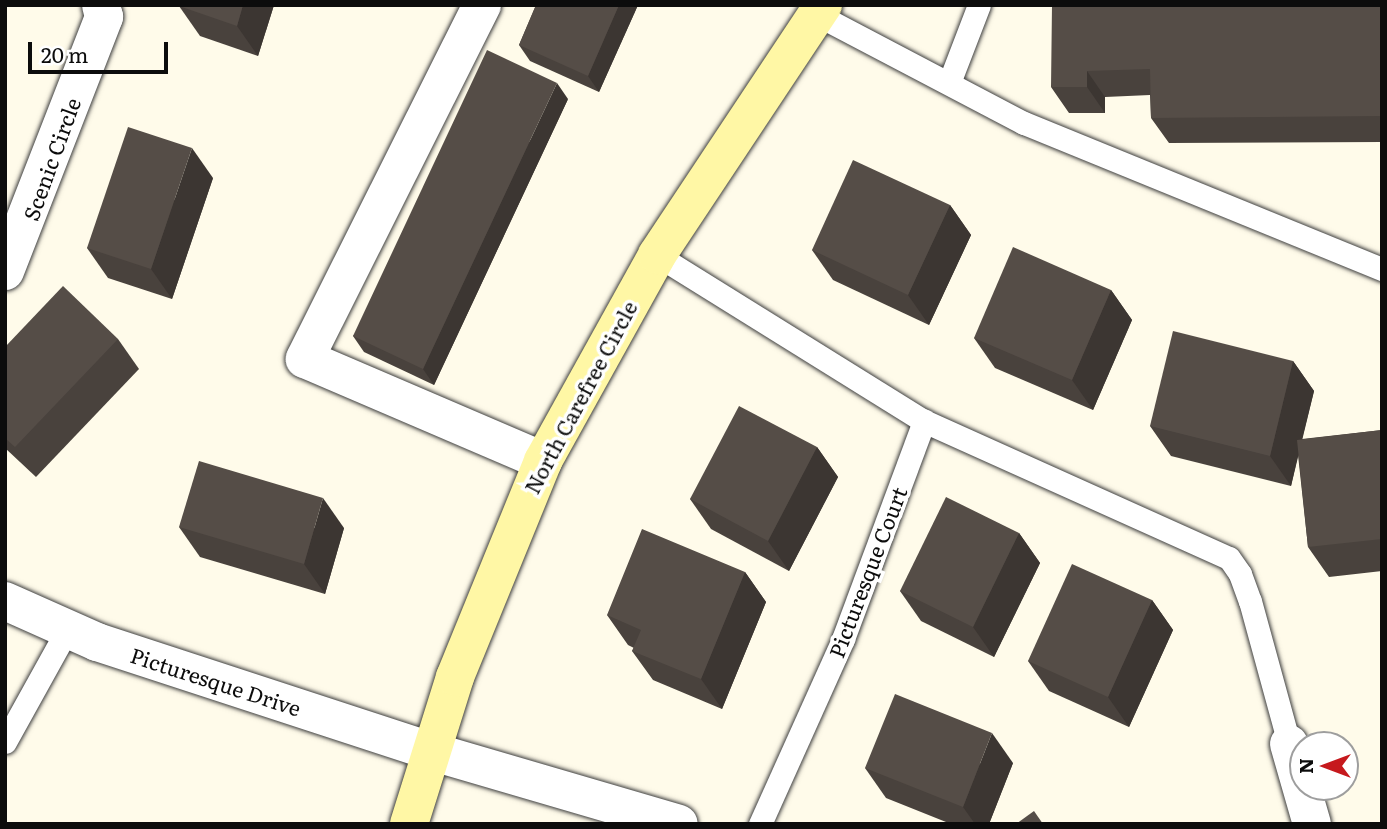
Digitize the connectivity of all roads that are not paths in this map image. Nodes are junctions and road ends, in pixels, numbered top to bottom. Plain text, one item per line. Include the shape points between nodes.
1 (101, 5) edge
2 (482, 5) edge
3 (979, 5) edge
4 (821, 10) edge
5 (949, 83) junction
6 (657, 255) junction
7 (1382, 269) edge
8 (5, 271) edge
9 (924, 421) junction
10 (543, 461) junction
11 (5, 601) edge
12 (67, 630) junction
13 (5, 742) edge
14 (1289, 744) edge
15 (430, 751) junction
16 (1305, 801) edge
17 (409, 824) edge
18 (680, 824) edge
19 (760, 824) edge
20 (1312, 824) edge

1 - 8 street, Scenic Circle via 104,17
2 - 10 street via 305,359
3 - 5 lane
4 - 5 lane
4 - 6 main road, North Carefree Circle
5 - 7 lane via 1024,123
6 - 9 lane
6 - 10 main road, North Carefree Circle
9 - 14 lane via 1229,558 1250,601
9 - 19 lane, Picturesque Court via 843,639
10 - 15 main road, North Carefree Circle via 486,593
11 - 12 street, Picturesque Drive
12 - 13 lane
12 - 15 street, Picturesque Drive
15 - 17 main road, North Carefree Circle
15 - 18 street, Picturesque Drive
16 - 20 street

